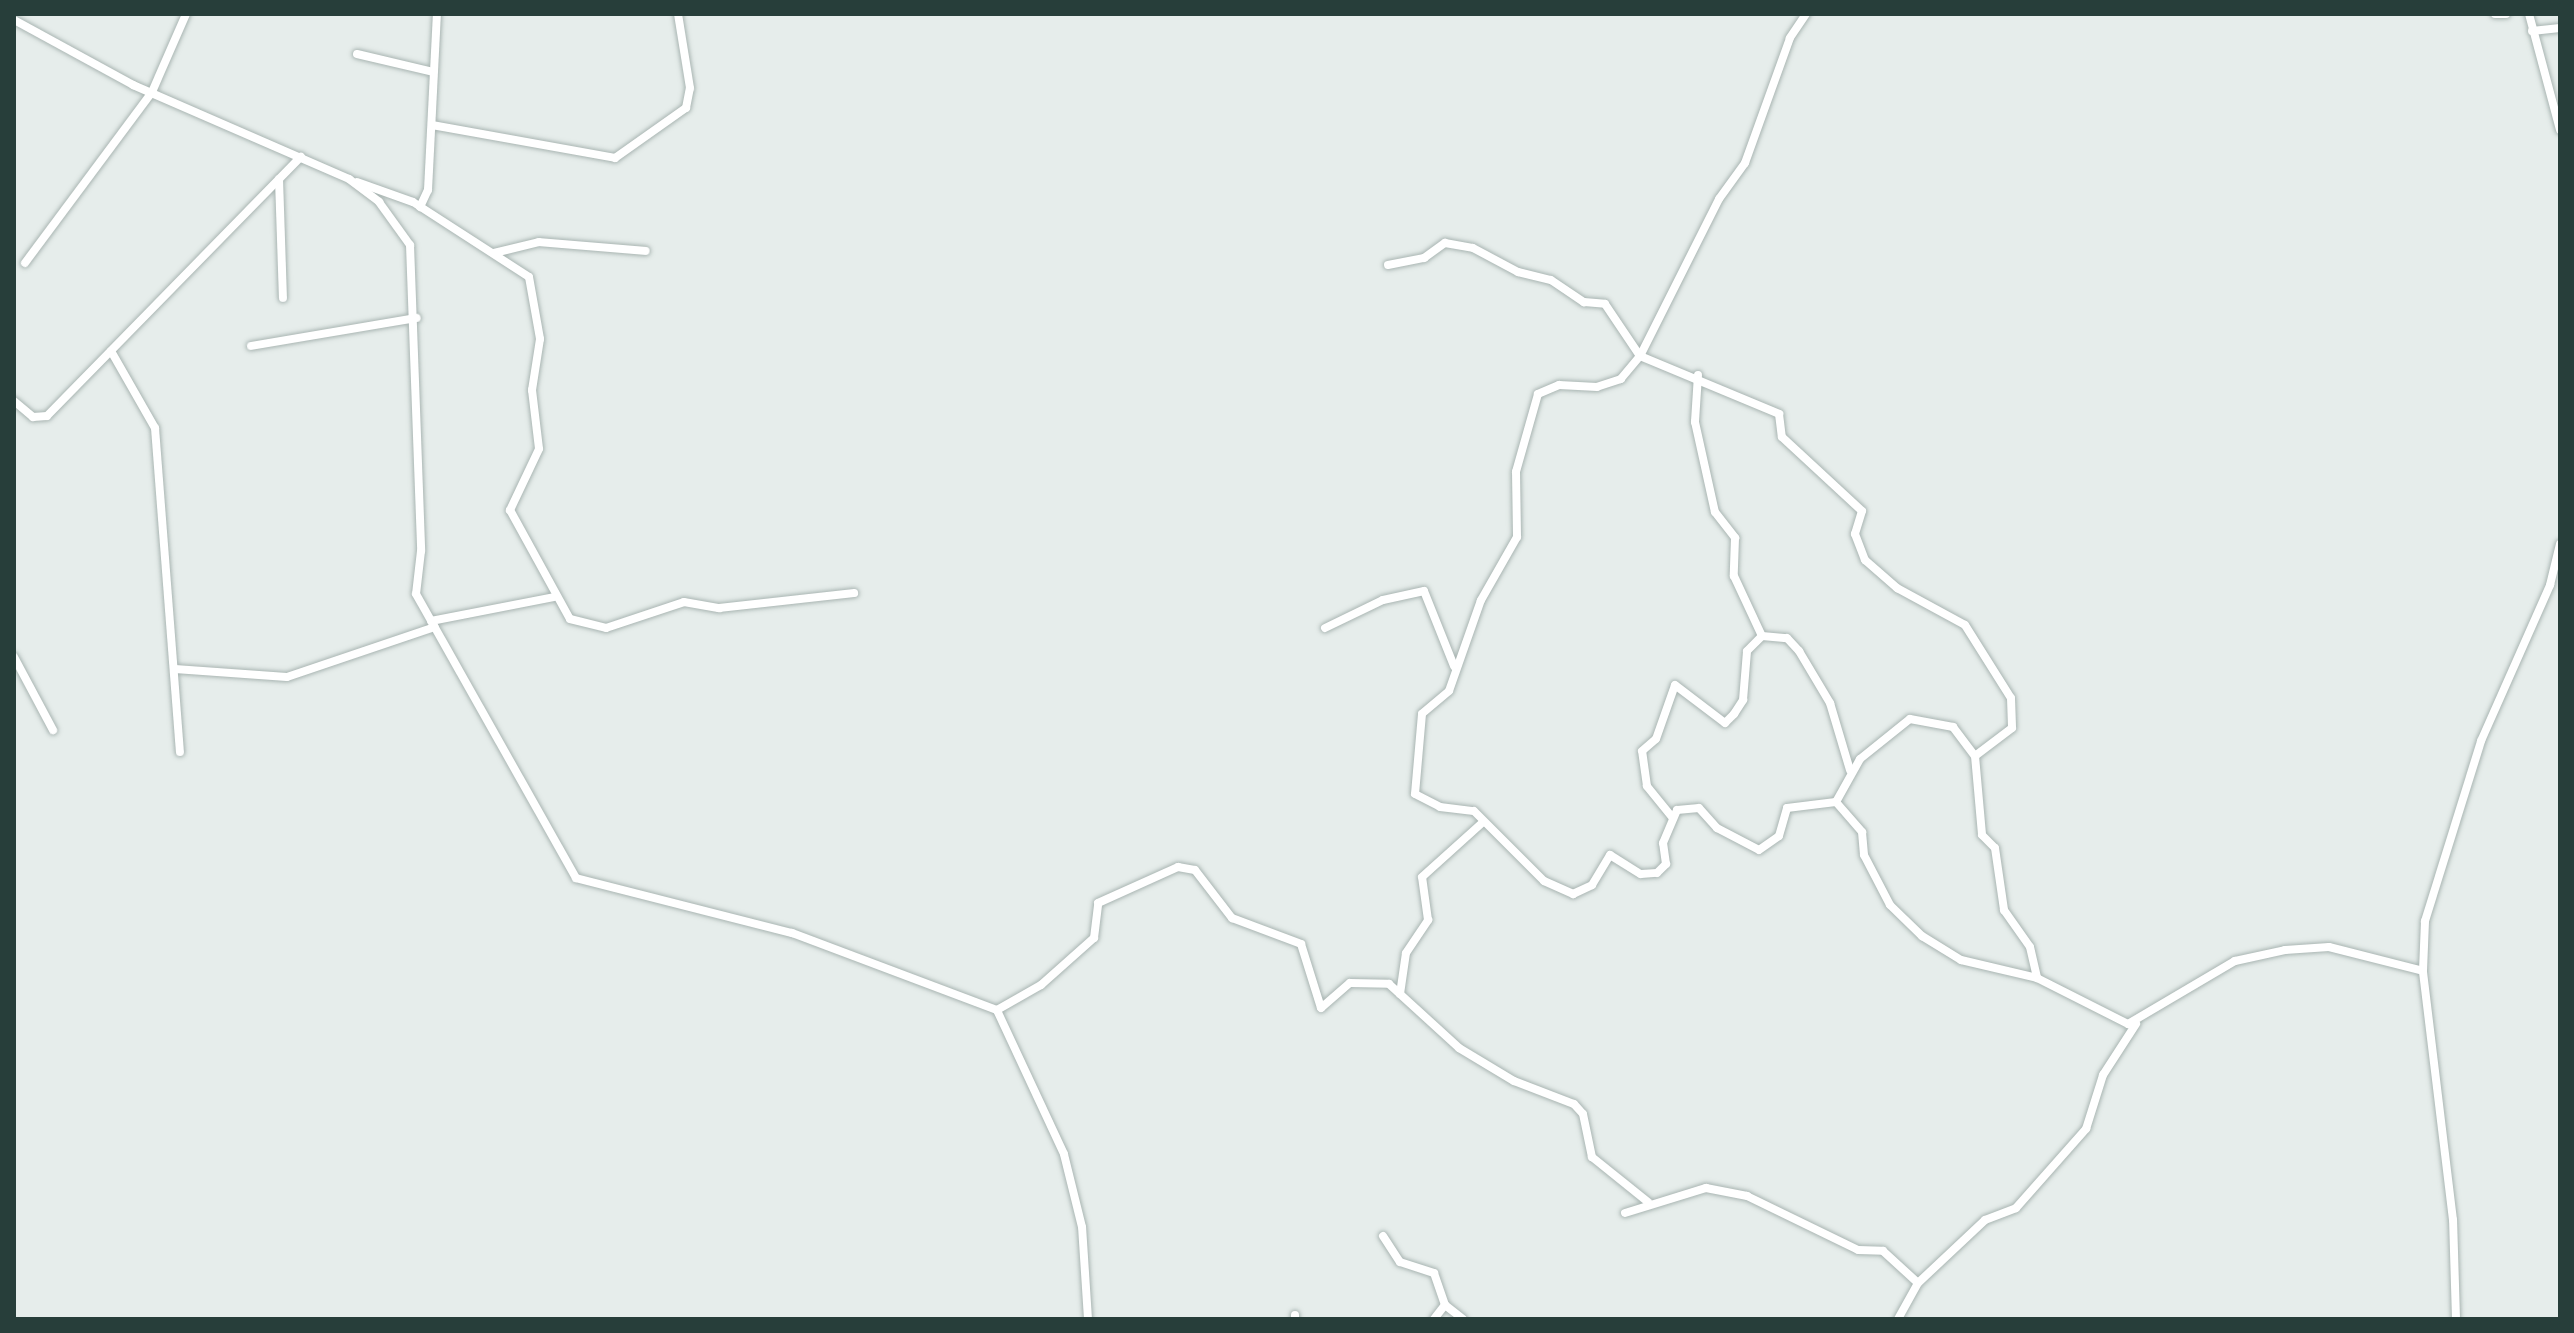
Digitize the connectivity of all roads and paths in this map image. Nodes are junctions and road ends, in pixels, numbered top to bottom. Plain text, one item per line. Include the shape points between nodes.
1 (186, 14) edge
2 (437, 14) edge
3 (678, 14) edge
4 (1806, 14) edge
5 (2495, 14) edge
6 (2506, 14) edge
7 (2529, 14) edge
8 (14, 20) edge
9 (2560, 28) edge
10 (2532, 31) junction
11 (357, 54) dead end
12 (433, 72) junction
13 (152, 92) junction
14 (432, 125) junction
15 (2560, 130) edge
16 (301, 157) junction
17 (279, 179) junction
18 (349, 179) junction
19 (420, 207) junction
20 (646, 251) dead end
21 (494, 253) junction
22 (25, 263) dead end
23 (1388, 265) dead end
24 (283, 298) dead end
25 (417, 318) junction
26 (251, 346) dead end
27 (111, 351) junction
28 (1640, 356) junction
29 (1698, 375) junction
30 (14, 401) edge
31 (2560, 544) edge
32 (854, 593) dead end
33 (554, 597) junction
34 (433, 624) junction
35 (1325, 628) dead end
36 (1762, 636) junction
37 (14, 657) edge
38 (1454, 666) junction
39 (175, 669) junction
40 (53, 730) dead end
41 (180, 752) dead end
42 (1975, 756) junction
43 (1850, 770) junction
44 (1836, 802) junction
45 (1672, 817) junction
46 (1483, 822) junction
47 (2423, 971) junction
48 (2037, 978) junction
49 (1400, 994) junction
50 (997, 1010) junction
51 (2136, 1024) junction
52 (1648, 1202) junction
53 (1625, 1213) dead end
54 (1383, 1236) dead end
55 (1918, 1283) junction
56 (1445, 1305) junction
57 (1088, 1319) edge
58 (1434, 1319) edge
59 (1463, 1319) edge
60 (1898, 1319) edge
61 (2456, 1319) edge

1 - 13 street
2 - 12 street
3 - 14 street via 690,88 686,108 615,158
4 - 28 street via 1790,38 1745,163 1719,199
5 - 6 street
7 - 10 street
8 - 13 street
9 - 10 street
10 - 15 street
11 - 12 street
12 - 14 street
13 - 16 street
13 - 22 street
14 - 19 street
16 - 17 street
16 - 18 street
17 - 24 street
17 - 27 street
18 - 19 street
18 - 25 street via 379,202 410,245
19 - 21 street
20 - 21 street via 539,242
21 - 33 street via 529,277 540,339 532,390 539,449 510,510
23 - 28 street via 1424,258 1445,243 1473,248 1518,272 1551,280 1584,302 1605,304
25 - 26 street
25 - 34 street via 421,551 413,578
27 - 30 street via 47,416 33,417
27 - 39 street via 155,428
28 - 29 street
28 - 38 street via 1621,379 1597,387 1548,387 1538,394 1518,459 1517,537
29 - 36 street via 1695,422 1715,512 1735,538 1734,576
29 - 42 street via 1721,393 1779,414 1782,437 1862,511 1855,534 1865,560 1897,588 1965,625 2017,716 2012,728
31 - 47 street via 2438,868
32 - 33 street via 719,608 684,602 606,628 570,619
33 - 34 street
34 - 39 street via 287,677
34 - 50 street via 576,878 792,933
35 - 38 street via 1395,595 1424,591
36 - 43 street via 1787,638 1799,651 1830,703
36 - 45 street via 1747,651 1743,700 1725,723 1675,685 1656,739 1642,751 1647,786
37 - 40 street
38 - 46 street via 1449,691 1422,714 1415,794 1440,807 1463,806
39 - 41 street
42 - 43 street via 1953,727 1910,719
42 - 48 street via 1982,835 1995,848 2004,910 2030,947
43 - 44 street
44 - 45 street via 1787,808 1779,836 1759,850 1717,828 1699,808 1687,806
44 - 48 street via 1862,832 1872,873 1904,921 1961,960
45 - 46 street via 1663,843 1666,864 1657,873 1641,874 1610,855 1592,885 1573,894 1544,881
46 - 49 street via 1422,877 1428,920 1406,953
47 - 51 street via 2329,947 2285,950 2235,961 2198,979
47 - 61 street via 2453,1220
48 - 51 street via 2061,996
49 - 50 street via 1389,984 1359,980 1321,1008 1301,944 1232,918 1195,870 1178,867 1098,903 1094,938 1041,985
49 - 52 street via 1459,1048 1514,1081 1574,1104 1583,1114 1592,1157
50 - 57 street via 1064,1154 1082,1227
51 - 55 street via 2103,1075 2086,1129 2054,1168 2016,1208 1985,1220
52 - 53 street
52 - 55 street via 1706,1188 1747,1196 1858,1250 1883,1251
54 - 56 street via 1400,1262 1434,1273
55 - 60 street
56 - 58 street
56 - 59 street

